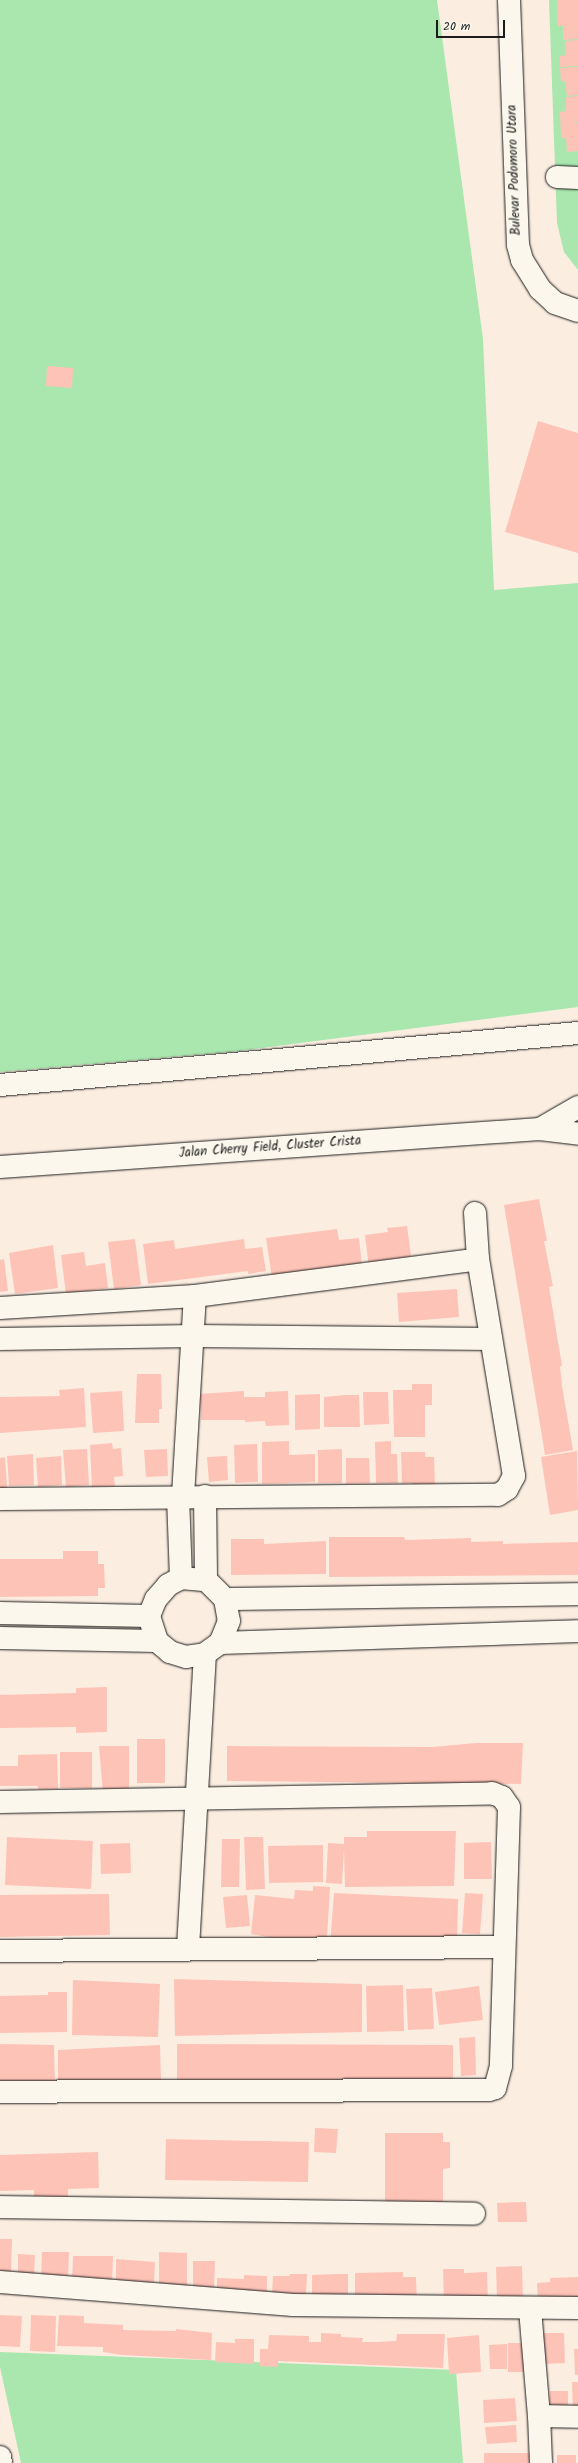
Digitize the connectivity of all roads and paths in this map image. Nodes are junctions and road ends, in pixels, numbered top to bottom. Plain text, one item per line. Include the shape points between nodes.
1 (508, 0) edge
2 (578, 311) edge
3 (578, 1033) edge
4 (0, 1085) edge
5 (578, 1107) edge
6 (540, 1129) junction
7 (578, 1134) edge
8 (0, 1167) edge
9 (475, 1213) dead end
10 (478, 1259) junction
11 (195, 1296) junction
12 (0, 1308) edge
13 (195, 1336) junction
14 (0, 1339) edge
15 (491, 1339) junction
16 (181, 1496) junction
17 (205, 1496) junction
18 (0, 1499) edge
19 (181, 1578) junction
20 (206, 1580) junction
21 (578, 1594) edge
22 (225, 1599) junction
23 (0, 1613) edge
24 (149, 1616) junction
25 (578, 1630) edge
26 (0, 1638) edge
27 (157, 1641) junction
28 (213, 1648) junction
29 (195, 1799) junction
30 (0, 1802) edge
31 (188, 1948) junction
32 (504, 1948) junction
33 (0, 1950) edge
34 (0, 2092) edge
35 (0, 2207) edge
36 (474, 2214) dead end
37 (0, 2282) edge
38 (578, 2308) edge
39 (530, 2309) junction
40 (539, 2416) junction
41 (578, 2417) edge
42 (0, 2457) edge
43 (1, 2463) edge
44 (541, 2463) edge

1 - 2 street, Bulevar Podomoro Utara via 518,245 522,260 540,289 555,303
3 - 4 street
5 - 6 street
6 - 7 street
6 - 8 street, Jalan Cherry Field, Cluster Crista
9 - 10 street
10 - 11 street
10 - 15 street
11 - 12 street
11 - 13 street
13 - 14 street
13 - 15 street
13 - 16 street
15 - 17 street via 514,1476 507,1489 498,1495
16 - 17 street
16 - 18 street
16 - 19 street
17 - 20 street
19 - 20 street
19 - 24 street via 168,1585 156,1599
20 - 22 street
21 - 22 street
22 - 28 street via 229,1622
23 - 24 street
24 - 27 street
25 - 28 street
26 - 27 street
27 - 28 street via 170,1652 186,1657
28 - 29 street
29 - 30 street
29 - 31 street
29 - 32 street via 492,1793 502,1797 509,1807
31 - 32 street
31 - 33 street
32 - 34 street via 501,2066 498,2082 489,2090
35 - 36 street
37 - 39 street via 293,2305
38 - 39 street
39 - 40 street
40 - 41 street
40 - 44 street
42 - 43 street

